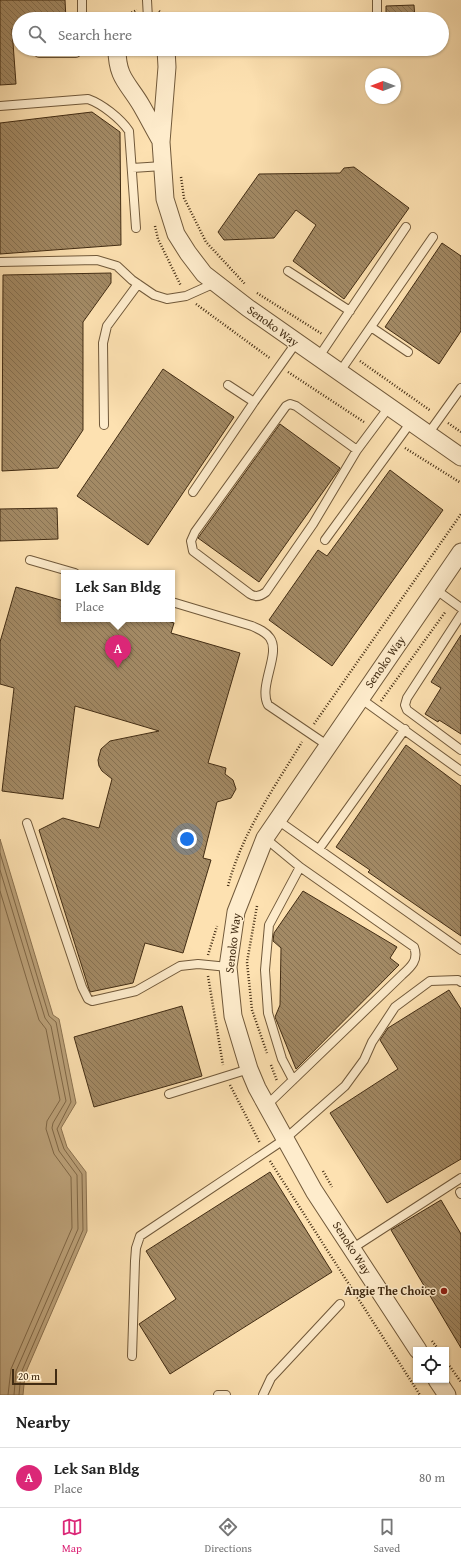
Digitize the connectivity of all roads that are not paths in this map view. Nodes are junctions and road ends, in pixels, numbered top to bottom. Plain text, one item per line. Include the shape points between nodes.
1 (82, 0) edge
2 (146, 0) edge
3 (376, 0) edge
4 (82, 12) edge
5 (147, 12) edge
6 (377, 12) dead end
7 (117, 56) edge
8 (166, 56) edge
9 (0, 106) edge
10 (161, 142) junction
11 (163, 166) junction
12 (132, 168) junction
13 (406, 227) dead end
14 (136, 228) dead end
15 (433, 237) dead end
16 (0, 262) edge
17 (288, 271) dead end
18 (215, 283) junction
19 (138, 284) junction
20 (350, 311) junction
21 (371, 327) junction
22 (296, 343) junction
23 (408, 352) dead end
24 (318, 358) junction
25 (339, 373) junction
26 (228, 385) dead end
27 (461, 388) edge
28 (254, 402) junction
29 (389, 407) junction
30 (411, 422) junction
31 (104, 425) dead end
32 (428, 434) junction
33 (357, 450) junction
34 (461, 457) edge
35 (193, 492) dead end
36 (325, 540) dead end
37 (461, 552) edge
38 (30, 560) dead end
39 (65, 570) edge
40 (435, 589) junction
41 (175, 603) edge
42 (461, 608) edge
43 (461, 615) edge
44 (360, 698) junction
45 (405, 729) junction
46 (327, 745) junction
47 (461, 750) edge
48 (461, 771) edge
49 (276, 819) junction
50 (27, 823) dead end
51 (265, 838) junction
52 (319, 849) junction
53 (300, 867) junction
54 (461, 950) edge
55 (228, 967) junction
56 (461, 982) edge
57 (249, 1069) junction
58 (293, 1080) junction
59 (169, 1094) dead end
60 (267, 1105) junction
61 (285, 1139) junction
62 (461, 1178) edge
63 (353, 1248) junction
64 (340, 1304) dead end
65 (416, 1347) edge
66 (132, 1356) dead end
67 (439, 1383) edge
68 (218, 1395) edge
69 (226, 1395) edge
70 (263, 1395) edge
71 (447, 1395) edge

1 - 4 lane
2 - 5 lane
3 - 6 lane
7 - 10 street, Senoko Way via 122,78 141,104
8 - 10 street, Senoko Way
9 - 12 lane via 88,99 97,102 129,131
10 - 11 street, Senoko Way
11 - 12 lane
11 - 18 street, Senoko Way via 165,200 176,234 204,274
12 - 14 lane
13 - 20 lane
15 - 21 lane
16 - 19 lane via 97,260 117,266
17 - 20 lane
18 - 19 lane via 186,296 167,299 154,295
18 - 22 street, Senoko Way
19 - 31 lane via 107,326 105,334
20 - 24 lane
21 - 23 lane
21 - 25 lane
22 - 24 street, Senoko Way
22 - 28 lane
24 - 25 street, Senoko Way
25 - 29 street, Senoko Way
26 - 28 lane
27 - 32 lane
28 - 35 lane
29 - 30 street, Senoko Way
29 - 33 lane
30 - 32 street, Senoko Way
30 - 36 lane
32 - 34 street, Senoko Way
33 - 33 lane via 313,524 266,592 261,595 250,594 193,551 191,541 194,532 290,404
37 - 40 street, Senoko Way
38 - 39 lane
40 - 42 lane
40 - 44 street, Senoko Way
41 - 46 lane via 252,626 271,639 273,648 264,695 268,705
43 - 47 lane via 405,705 407,710
44 - 45 lane
44 - 46 street, Senoko Way
45 - 48 lane
45 - 52 lane
46 - 49 street, Senoko Way
49 - 51 street, Senoko Way
49 - 52 lane
50 - 55 lane via 88,999 92,1001 136,991 180,966
51 - 53 lane
51 - 55 street, Senoko Way via 236,912
52 - 54 lane
53 - 58 lane via 269,925 265,970 268,1013 282,1059
53 - 58 lane via 399,936 414,947 416,952 414,964
55 - 57 street, Senoko Way via 233,1016
56 - 61 lane via 430,981 395,1007 372,1042 364,1060 345,1086
57 - 59 lane
57 - 60 street, Senoko Way
58 - 60 lane
60 - 61 street, Senoko Way
61 - 63 street, Senoko Way via 314,1191
61 - 66 lane via 140,1236 135,1261
62 - 63 lane
63 - 65 street, Senoko Way
64 - 70 lane via 271,1378
67 - 71 street
68 - 69 lane

